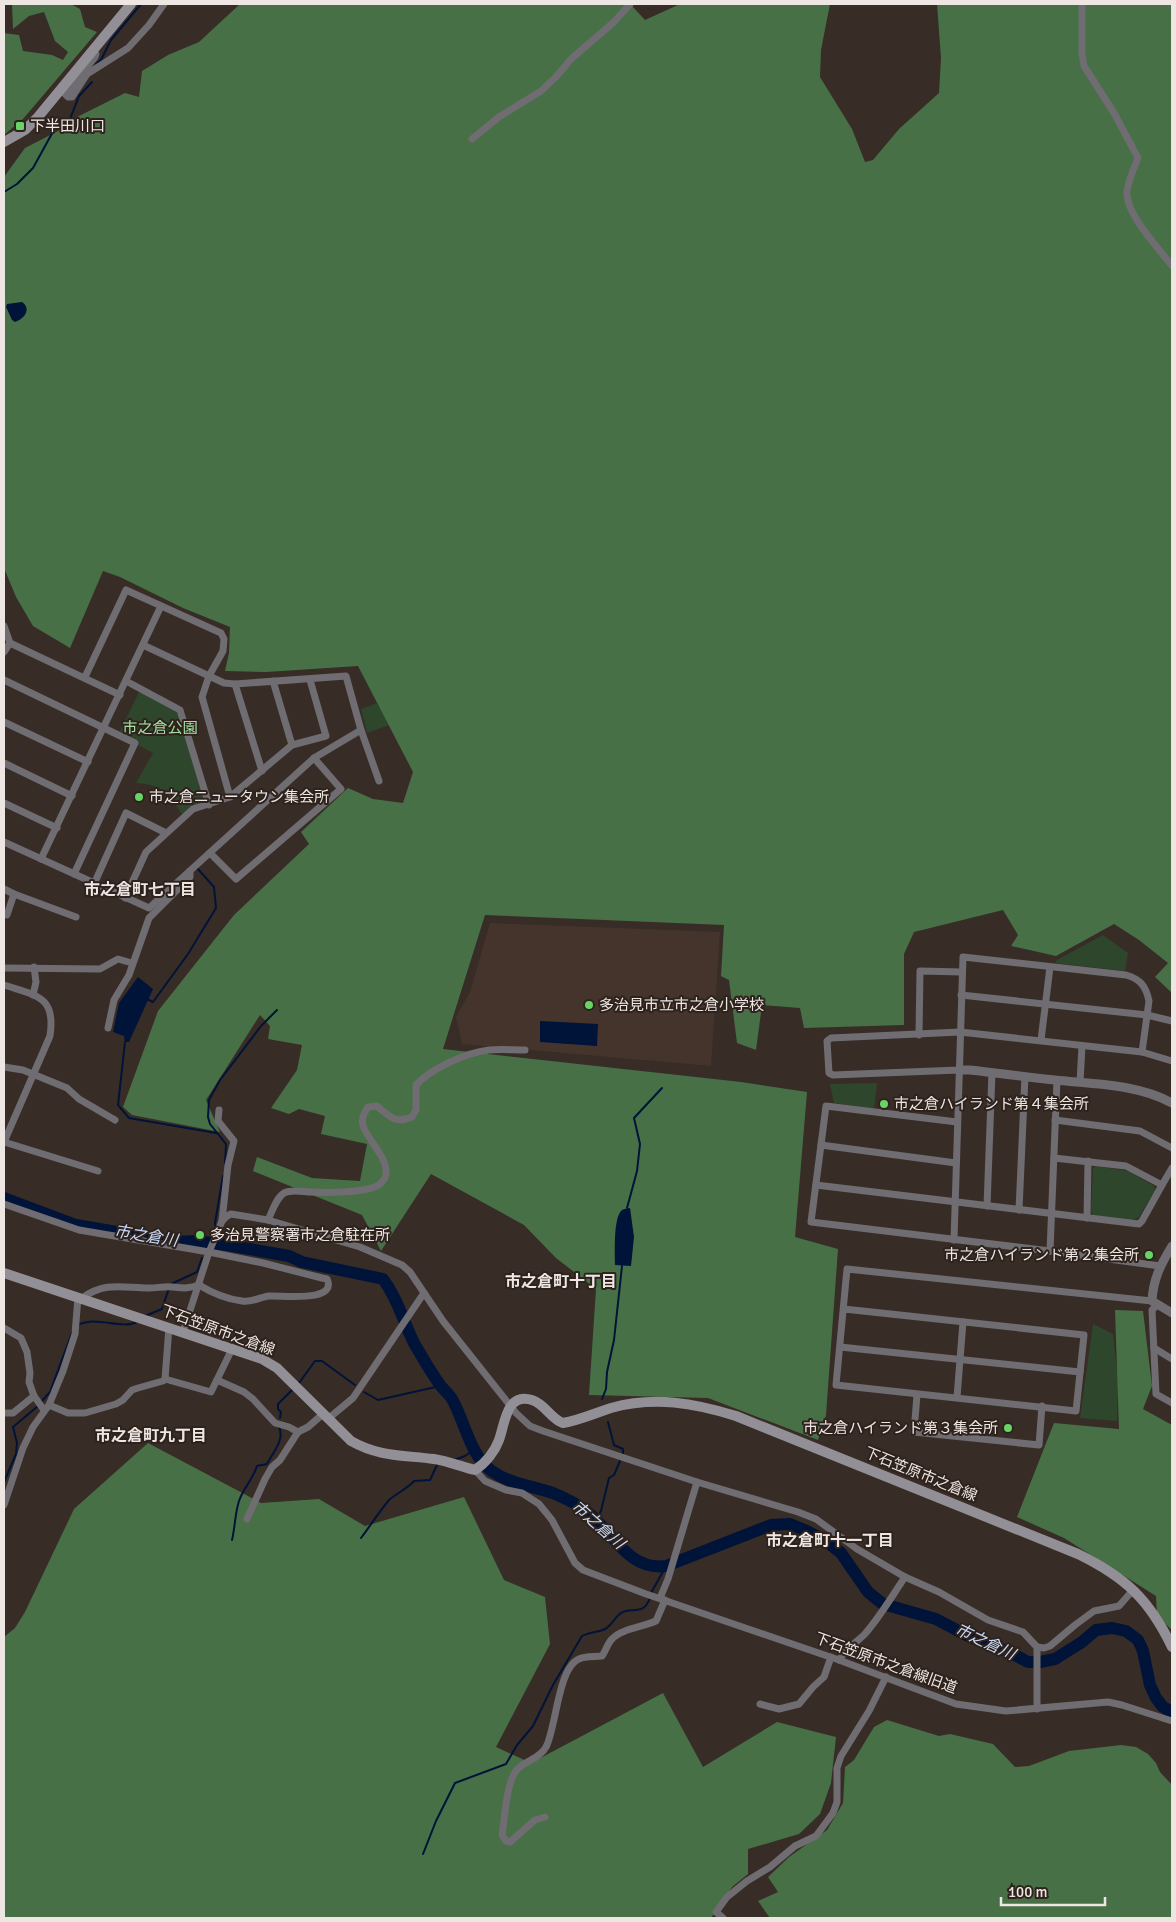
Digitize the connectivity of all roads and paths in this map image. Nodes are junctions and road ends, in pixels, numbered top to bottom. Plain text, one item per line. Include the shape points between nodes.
1 (131, 4) edge
2 (164, 4) edge
3 (630, 4) edge
4 (1082, 4) edge
5 (92, 50) junction
6 (472, 139) dead end
7 (4, 142) edge
8 (1172, 266) edge
9 (161, 606) junction
10 (4, 626) edge
11 (10, 643) junction
12 (143, 645) junction
13 (4, 652) edge
14 (209, 676) junction
15 (85, 677) junction
16 (4, 680) edge
17 (310, 680) junction
18 (126, 681) junction
19 (273, 681) junction
20 (235, 684) junction
21 (120, 694) junction
22 (4, 722) edge
23 (105, 728) junction
24 (362, 730) junction
25 (292, 745) junction
26 (314, 758) junction
27 (88, 762) junction
28 (4, 763) edge
29 (262, 771) junction
30 (379, 781) dead end
31 (72, 796) junction
32 (230, 798) junction
33 (4, 803) edge
34 (208, 806) junction
35 (57, 828) junction
36 (166, 833) junction
37 (4, 842) edge
38 (210, 854) junction
39 (42, 859) junction
40 (190, 871) junction
41 (74, 874) junction
42 (94, 884) junction
43 (4, 889) edge
44 (14, 894) junction
45 (125, 898) junction
46 (4, 914) edge
47 (76, 917) dead end
48 (132, 963) junction
49 (34, 967) junction
50 (1050, 967) junction
51 (4, 968) edge
52 (962, 972) junction
53 (4, 985) edge
54 (32, 995) junction
55 (961, 995) junction
56 (1045, 1004) junction
57 (1147, 1015) junction
58 (1172, 1021) edge
59 (108, 1028) dead end
60 (960, 1032) junction
61 (919, 1035) junction
62 (1041, 1040) junction
63 (1082, 1046) junction
64 (525, 1050) dead end
65 (1142, 1052) junction
66 (1172, 1061) edge
67 (4, 1067) edge
68 (959, 1070) junction
69 (992, 1072) junction
70 (33, 1073) junction
71 (1025, 1076) junction
72 (1057, 1080) junction
73 (1080, 1082) junction
74 (1172, 1103) edge
75 (219, 1110) dead end
76 (115, 1120) dead end
77 (1055, 1120) junction
78 (957, 1122) junction
79 (4, 1142) edge
80 (821, 1146) junction
81 (1172, 1148) edge
82 (1054, 1158) junction
83 (1088, 1162) junction
84 (956, 1163) junction
85 (1172, 1168) edge
86 (98, 1171) dead end
87 (816, 1185) junction
88 (1162, 1185) junction
89 (955, 1202) junction
90 (4, 1204) edge
91 (987, 1206) junction
92 (1020, 1210) junction
93 (1051, 1214) junction
94 (1087, 1218) junction
95 (268, 1220) junction
96 (221, 1225) junction
97 (954, 1240) junction
98 (1172, 1246) edge
99 (1050, 1251) junction
100 (209, 1252) junction
101 (1160, 1266) junction
102 (4, 1273) edge
103 (199, 1285) junction
104 (424, 1293) junction
105 (80, 1298) junction
106 (1155, 1302) junction
107 (844, 1309) junction
108 (1172, 1312) edge
109 (963, 1322) junction
110 (168, 1327) junction
111 (4, 1328) edge
112 (184, 1332) junction
113 (840, 1347) junction
114 (232, 1348) junction
115 (1154, 1348) junction
116 (960, 1358) junction
117 (1172, 1360) edge
118 (1080, 1372) junction
119 (165, 1379) junction
120 (217, 1380) junction
121 (917, 1395) junction
122 (34, 1396) junction
123 (957, 1397) junction
124 (1172, 1403) edge
125 (511, 1406) junction
126 (1042, 1406) junction
127 (47, 1408) junction
128 (4, 1413) edge
129 (327, 1415) junction
130 (298, 1432) junction
131 (477, 1469) junction
132 (697, 1482) junction
133 (4, 1505) edge
134 (247, 1519) dead end
135 (905, 1577) junction
136 (1133, 1590) junction
137 (660, 1598) junction
138 (1172, 1647) edge
139 (1038, 1649) junction
140 (831, 1657) junction
141 (839, 1660) junction
142 (886, 1677) junction
143 (760, 1704) dead end
144 (1037, 1709) junction
145 (1172, 1721) edge
146 (545, 1817) dead end
147 (723, 1918) edge

1 - 5 main road
2 - 5 street via 128,48 87,74 72,97 68,97 66,94 95,58
3 - 6 street via 541,91 499,117
4 - 8 street via 1084,66 1138,158 1130,179 1128,201 1134,216
5 - 7 main road via 38,117 25,130
9 - 12 street
9 - 14 street via 221,633 223,651
9 - 15 street via 126,590
10 - 11 street
11 - 13 street
11 - 15 street
12 - 14 street
12 - 18 street
14 - 20 street
14 - 32 street via 202,698
15 - 21 street
16 - 23 street
17 - 19 street
17 - 24 street via 346,676
17 - 25 street via 326,736
18 - 21 street
18 - 34 street via 180,710
19 - 20 street
19 - 25 street
20 - 29 street
21 - 23 street
22 - 27 street
23 - 27 street
23 - 41 street via 136,743
24 - 26 street
24 - 30 street
25 - 29 street
26 - 38 street
26 - 38 street via 341,789 236,879
27 - 31 street
28 - 31 street
29 - 32 street
31 - 35 street
32 - 34 street
33 - 35 street
34 - 36 street via 193,809
35 - 39 street
36 - 42 street via 126,813
36 - 45 street via 146,852
37 - 39 street
38 - 40 street
39 - 41 street
40 - 45 street via 148,908
40 - 48 street via 190,877 149,918
41 - 42 street
42 - 45 street
43 - 44 street
44 - 46 street via 7,915
44 - 47 street
48 - 49 street via 118,959 100,968
48 - 59 street via 129,976 114,1000
49 - 51 street
49 - 54 street via 36,982
50 - 52 street via 963,957
50 - 56 street
50 - 57 street via 1137,979 1148,993
52 - 55 street
52 - 61 street via 920,971
53 - 54 street
54 - 70 street via 45,1003 52,1021 50,1036
55 - 56 street
55 - 60 street
56 - 57 street
56 - 62 street
57 - 58 street
57 - 65 street
60 - 61 street
60 - 62 street
60 - 68 street
61 - 68 street via 831,1038 827,1041 829,1073 839,1076
62 - 63 street
63 - 65 street
63 - 73 street
64 - 95 street via 489,1050 437,1068 416,1085 416,1110 412,1117 403,1121 392,1119 377,1106 368,1107 363,1114 362,1126 381,1153 385,1177 379,1184 360,1190 328,1193 292,1191 283,1194
65 - 66 street
67 - 70 street
68 - 69 street
68 - 78 street
69 - 71 street
69 - 91 street
70 - 76 street via 67,1088
70 - 79 street
71 - 72 street
71 - 92 street
72 - 73 street
72 - 77 street
73 - 74 street via 1137,1090
75 - 96 street via 218,1121 234,1141
77 - 81 street via 1140,1132
77 - 82 street
78 - 80 street via 826,1106
78 - 84 street
79 - 86 street
80 - 84 street
80 - 87 street
82 - 83 street
82 - 93 street
83 - 88 street via 1126,1166
83 - 94 street
84 - 89 street
85 - 88 street
87 - 89 street
87 - 97 street via 812,1222
88 - 94 street via 1139,1224
89 - 91 street
89 - 97 street
90 - 100 street via 79,1230
91 - 92 street
92 - 93 street
93 - 94 street
93 - 99 street
95 - 96 street via 232,1214
95 - 104 street via 360,1247 392,1260 410,1272
96 - 100 street
97 - 99 street
98 - 101 street
99 - 101 street
100 - 103 street
100 - 103 street via 327,1279 329,1284 322,1294 315,1296 268,1296 245,1302 213,1294
101 - 106 street via 1154,1283
102 - 105 main road, 下石笠原市之倉線
103 - 105 street via 181,1289 112,1286
103 - 112 street
104 - 125 street
104 - 129 street via 353,1398
105 - 110 main road, 下石笠原市之倉線
105 - 127 street via 76,1334
106 - 107 street via 847,1269
106 - 108 street
106 - 115 street via 1152,1310
107 - 109 street
107 - 113 street
109 - 116 street
109 - 118 street via 1084,1334
110 - 112 main road, 下石笠原市之倉線
110 - 119 street
111 - 122 street via 21,1338 27,1352 29,1382
112 - 114 main road, 下石笠原市之倉線
113 - 116 street
113 - 121 street via 836,1385
114 - 120 street
114 - 129 main road, 下石笠原市之倉線 via 271,1363
115 - 117 street
115 - 124 street via 1156,1394
116 - 118 street
116 - 123 street
118 - 126 street via 1076,1411
119 - 120 street via 210,1392
119 - 127 street via 132,1390 116,1404 85,1413
120 - 130 street via 244,1392 275,1423
121 - 123 street
121 - 126 street via 914,1432 1039,1445
122 - 127 street
122 - 128 street via 13,1413
123 - 126 street
125 - 131 main road via 493,1453
125 - 132 street via 530,1426 543,1432
125 - 136 main road, 下石笠原市之倉線 via 525,1399 533,1401 564,1423 637,1403 685,1402 710,1408 1078,1554 1101,1565
127 - 133 street via 23,1448
129 - 130 street
129 - 131 main road, 下石笠原市之倉線 via 341,1433 363,1448 386,1455 440,1460
130 - 134 street via 265,1479
131 - 137 street via 486,1481 522,1493 539,1504 582,1570
132 - 135 street via 816,1519 857,1549
132 - 137 street
135 - 139 street via 988,1620 1024,1632
135 - 141 street via 884,1610
136 - 138 main road, 下石笠原市之倉線 via 1161,1623
136 - 139 street via 1119,1606 1094,1611 1050,1646
137 - 140 street, 下石笠原市之倉線旧道
137 - 146 street via 656,1621 617,1634 602,1656 581,1658 572,1664 562,1685 546,1748 521,1766 511,1781 502,1835 510,1842 535,1820
139 - 144 street
140 - 141 street, 下石笠原市之倉線旧道
140 - 143 street via 824,1677 799,1704 779,1709
141 - 142 street, 下石笠原市之倉線旧道
142 - 144 street, 下石笠原市之倉線旧道 via 956,1704 1006,1710
142 - 147 street via 841,1756 833,1813 816,1836 795,1846 728,1897 716,1912
144 - 145 street, 下石笠原市之倉線旧道 via 1108,1702

